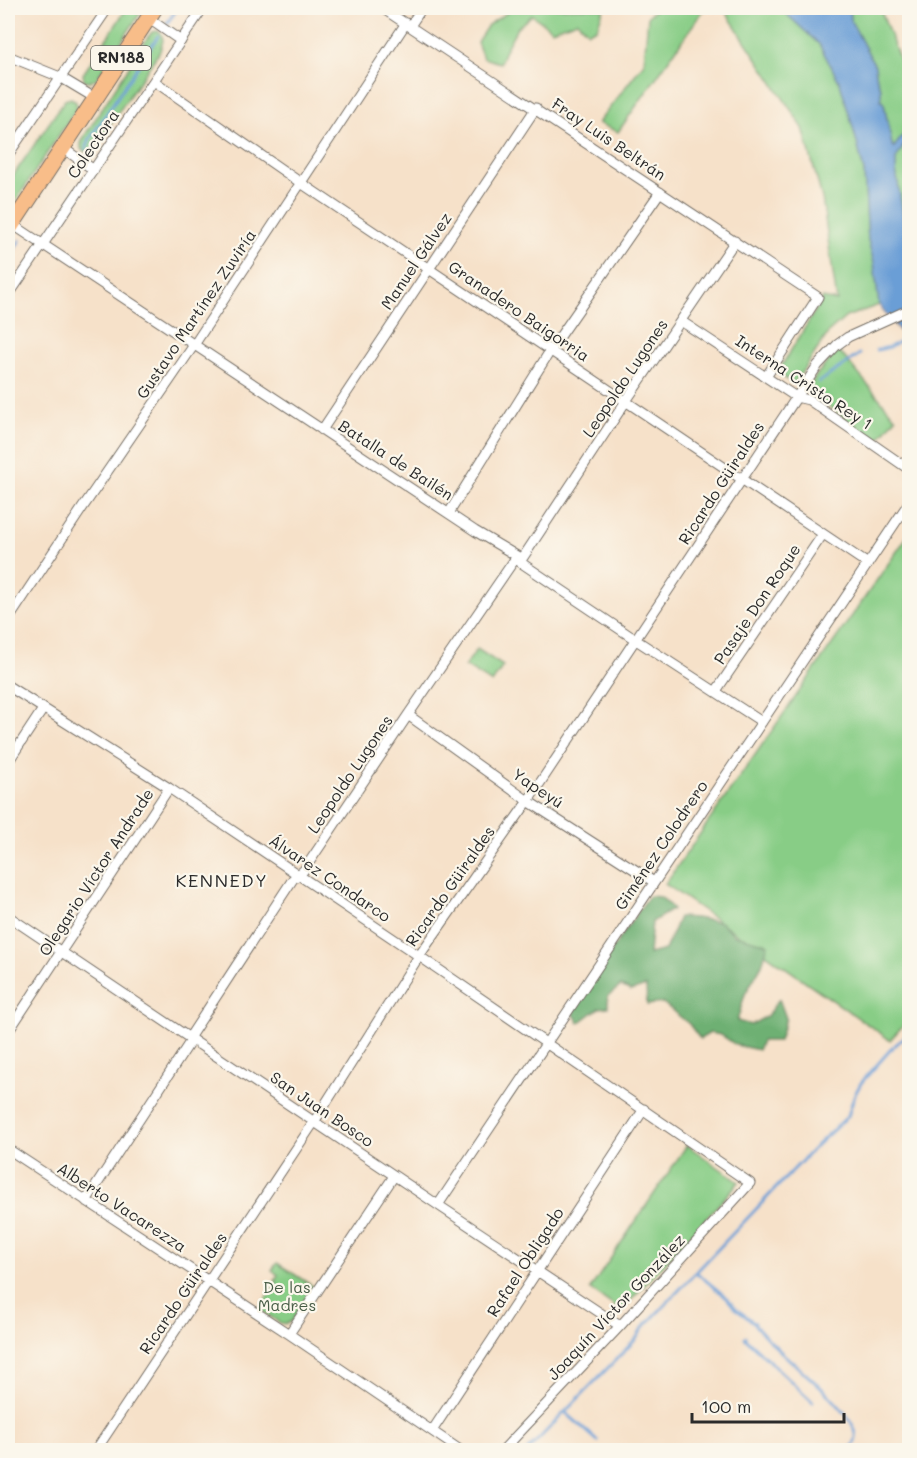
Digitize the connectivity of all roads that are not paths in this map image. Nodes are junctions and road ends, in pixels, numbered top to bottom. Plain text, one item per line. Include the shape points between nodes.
1 (108, 8) edge
2 (203, 8) edge
3 (382, 8) edge
4 (422, 8) edge
5 (152, 13) edge
6 (408, 25) junction
7 (181, 41) junction
8 (8, 56) edge
9 (60, 77) junction
10 (154, 81) junction
11 (95, 98) junction
12 (536, 108) junction
13 (63, 148) junction
14 (8, 155) edge
15 (94, 170) junction
16 (301, 183) junction
17 (660, 192) junction
18 (10, 227) edge
19 (735, 241) junction
20 (43, 245) junction
21 (429, 269) junction
22 (8, 296) edge
23 (909, 309) edge
24 (681, 321) junction
25 (194, 345) junction
26 (550, 351) junction
27 (766, 377) junction
28 (796, 397) junction
29 (626, 401) junction
30 (322, 430) junction
31 (909, 470) edge
32 (742, 480) junction
33 (909, 501) edge
34 (449, 513) junction
35 (823, 534) junction
36 (519, 559) junction
37 (868, 564) junction
38 (8, 620) edge
39 (636, 640) junction
40 (8, 686) edge
41 (716, 691) junction
42 (43, 709) junction
43 (408, 715) junction
44 (762, 722) junction
45 (8, 762) edge
46 (169, 788) junction
47 (528, 801) junction
48 (298, 875) junction
49 (654, 882) junction
50 (8, 916) edge
51 (62, 952) junction
52 (419, 956) junction
53 (8, 1032) edge
54 (190, 1039) junction
55 (547, 1044) junction
56 (644, 1109) junction
57 (314, 1122) junction
58 (8, 1149) edge
59 (394, 1176) junction
60 (750, 1182) joint
61 (86, 1201) junction
62 (438, 1205) junction
63 (537, 1271) junction
64 (209, 1282) junction
65 (620, 1326) junction
66 (289, 1335) junction
67 (432, 1431) junction
68 (96, 1450) edge
69 (460, 1450) edge
70 (503, 1450) edge

1 - 9 street
2 - 7 street, Colectora
3 - 6 street, Fray Luis Beltrán
4 - 6 street, Gustavo Martínez Zuviría
5 - 7 street
5 - 11 highway, RN188
6 - 12 street, Fray Luis Beltrán
6 - 16 street, Gustavo Martínez Zuviría
7 - 10 street, Colectora
8 - 9 street
9 - 11 street
9 - 14 street
10 - 15 street, Colectora
10 - 16 street, Granadero Baigorria
11 - 13 highway, RN188
12 - 17 street, Fray Luis Beltrán
12 - 21 street, Manuel Gálvez
13 - 15 street
13 - 18 highway, RN188
15 - 20 street, Colectora
16 - 21 street, Granadero Baigorria
16 - 25 street, Gustavo Martínez Zuviría
17 - 19 street, Fray Luis Beltrán
17 - 26 street
18 - 20 street, Batalla de Bailén
19 - 24 street, Leopoldo Lugones
19 - 27 street, Fray Luis Beltrán via 818,297
20 - 22 street, Colectora
20 - 25 street, Batalla de Bailén
21 - 26 street, Granadero Baigorria
21 - 30 street, Manuel Gálvez
23 - 28 street, Ricardo Güiraldes via 837,345
24 - 27 street, Interna Cristo Rey 1
24 - 29 street, Leopoldo Lugones
25 - 30 street, Batalla de Bailén
25 - 38 street, Gustavo Martínez Zuviría
26 - 29 street, Granadero Baigorria
26 - 34 street
27 - 28 street, Interna Cristo Rey 1
28 - 31 street, Interna Cristo Rey 1 via 809,400
28 - 32 street, Ricardo Güiraldes
29 - 32 street, Granadero Baigorria
29 - 36 street, Leopoldo Lugones
30 - 34 street, Batalla de Bailén
32 - 35 street, Granadero Baigorria
32 - 39 street, Ricardo Güiraldes
33 - 37 street, Giménez Colodrero
34 - 36 street, Batalla de Bailén
35 - 37 street, Granadero Baigorria
35 - 41 street, Pasaje Don Roque
36 - 39 street, Batalla de Bailén
36 - 43 street, Leopoldo Lugones
37 - 44 street, Giménez Colodrero
39 - 41 street, Batalla de Bailén
39 - 47 street, Ricardo Güiraldes
40 - 42 street, Álvarez Condarco
41 - 44 street, Batalla de Bailén
42 - 45 street
42 - 46 street, Álvarez Condarco
43 - 47 street, Yapeyú
43 - 48 street, Leopoldo Lugones
44 - 49 street, Giménez Colodrero
46 - 48 street, Álvarez Condarco
46 - 51 street, Olegario Víctor Andrade
47 - 49 street, Yapeyú
47 - 52 street, Ricardo Güiraldes
48 - 52 street, Álvarez Condarco
48 - 54 street, Leopoldo Lugones
49 - 55 street, Giménez Colodrero
50 - 51 street, San Juan Bosco
51 - 53 street, Olegario Víctor Andrade
51 - 54 street, San Juan Bosco
52 - 55 street, Álvarez Condarco
52 - 57 street, Ricardo Güiraldes
54 - 57 street, San Juan Bosco
54 - 61 street, Leopoldo Lugones
55 - 56 street, Álvarez Condarco
55 - 62 street, Giménez Colodrero
56 - 60 street, Álvarez Condarco
56 - 63 street, Rafael Obligado
57 - 59 street, San Juan Bosco
57 - 64 street, Ricardo Güiraldes
58 - 61 street, Alberto Vacarezza
59 - 62 street, San Juan Bosco
59 - 66 street
60 - 65 street, Joaquín Víctor González
61 - 64 street, Alberto Vacarezza
62 - 63 street, San Juan Bosco
63 - 65 street, San Juan Bosco
63 - 67 street, Rafael Obligado
64 - 66 street, Alberto Vacarezza
64 - 68 street, Ricardo Güiraldes
65 - 70 street, Joaquín Víctor González
66 - 67 street, Alberto Vacarezza
67 - 69 street, Alberto Vacarezza

